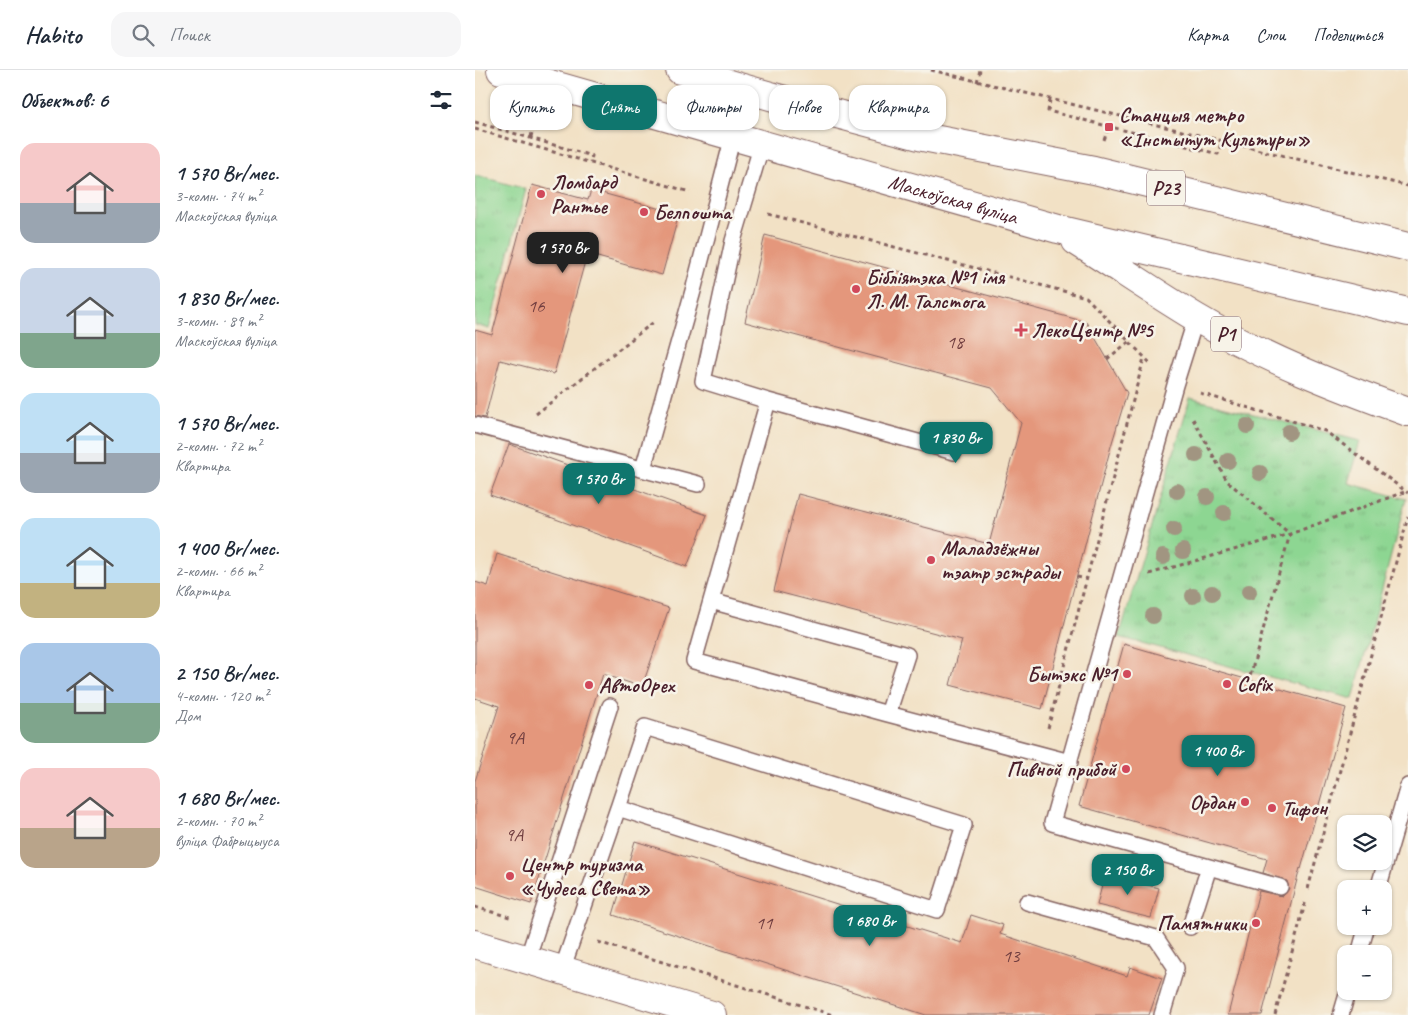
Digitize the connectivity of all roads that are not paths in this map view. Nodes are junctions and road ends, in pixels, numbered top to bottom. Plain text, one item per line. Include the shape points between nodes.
1 (501, 70) edge
2 (680, 70) edge
3 (733, 136) junction
4 (762, 144) junction
5 (1058, 229) junction
6 (1408, 247) edge
7 (1408, 312) edge
8 (1196, 318) junction
9 (767, 401) junction
10 (1408, 412) edge
11 (475, 425) edge
12 (954, 452) dead end
13 (643, 469) junction
14 (698, 484) dead end
15 (711, 601) junction
16 (610, 706) dead end
17 (888, 714) junction
18 (1070, 762) junction
19 (1408, 786) edge
20 (618, 808) junction
21 (1209, 867) junction
22 (1381, 880) edge
23 (1280, 887) dead end
24 (1027, 902) dead end
25 (1190, 927) dead end
26 (475, 944) edge
27 (527, 960) junction
28 (562, 970) junction
29 (1345, 1000) edge
30 (708, 1014) edge
31 (1162, 1015) edge
32 (1341, 1015) edge

1 - 3 main road, Маскоўская вуліца
2 - 6 main road, Р23 via 923,137 1094,170
3 - 4 main road, Маскоўская вуліца
3 - 13 lane
4 - 5 main road, Маскоўская вуліца
4 - 9 lane via 733,242 703,381
5 - 7 main road, Маскоўская вуліца
5 - 8 main road, Р1
8 - 10 main road, Р1 via 1266,355 1351,392
8 - 18 lane
9 - 12 lane
9 - 15 lane
11 - 13 lane
13 - 14 lane
15 - 17 lane via 694,660
15 - 17 lane via 907,655
16 - 27 lane
17 - 18 lane
18 - 21 lane via 1052,823
19 - 22 lane
20 - 20 lane via 937,910 964,825 645,727
20 - 28 lane
21 - 23 lane
21 - 25 lane
24 - 31 lane via 1156,938 1176,968
26 - 27 main road
27 - 28 main road
28 - 30 main road
29 - 32 lane

